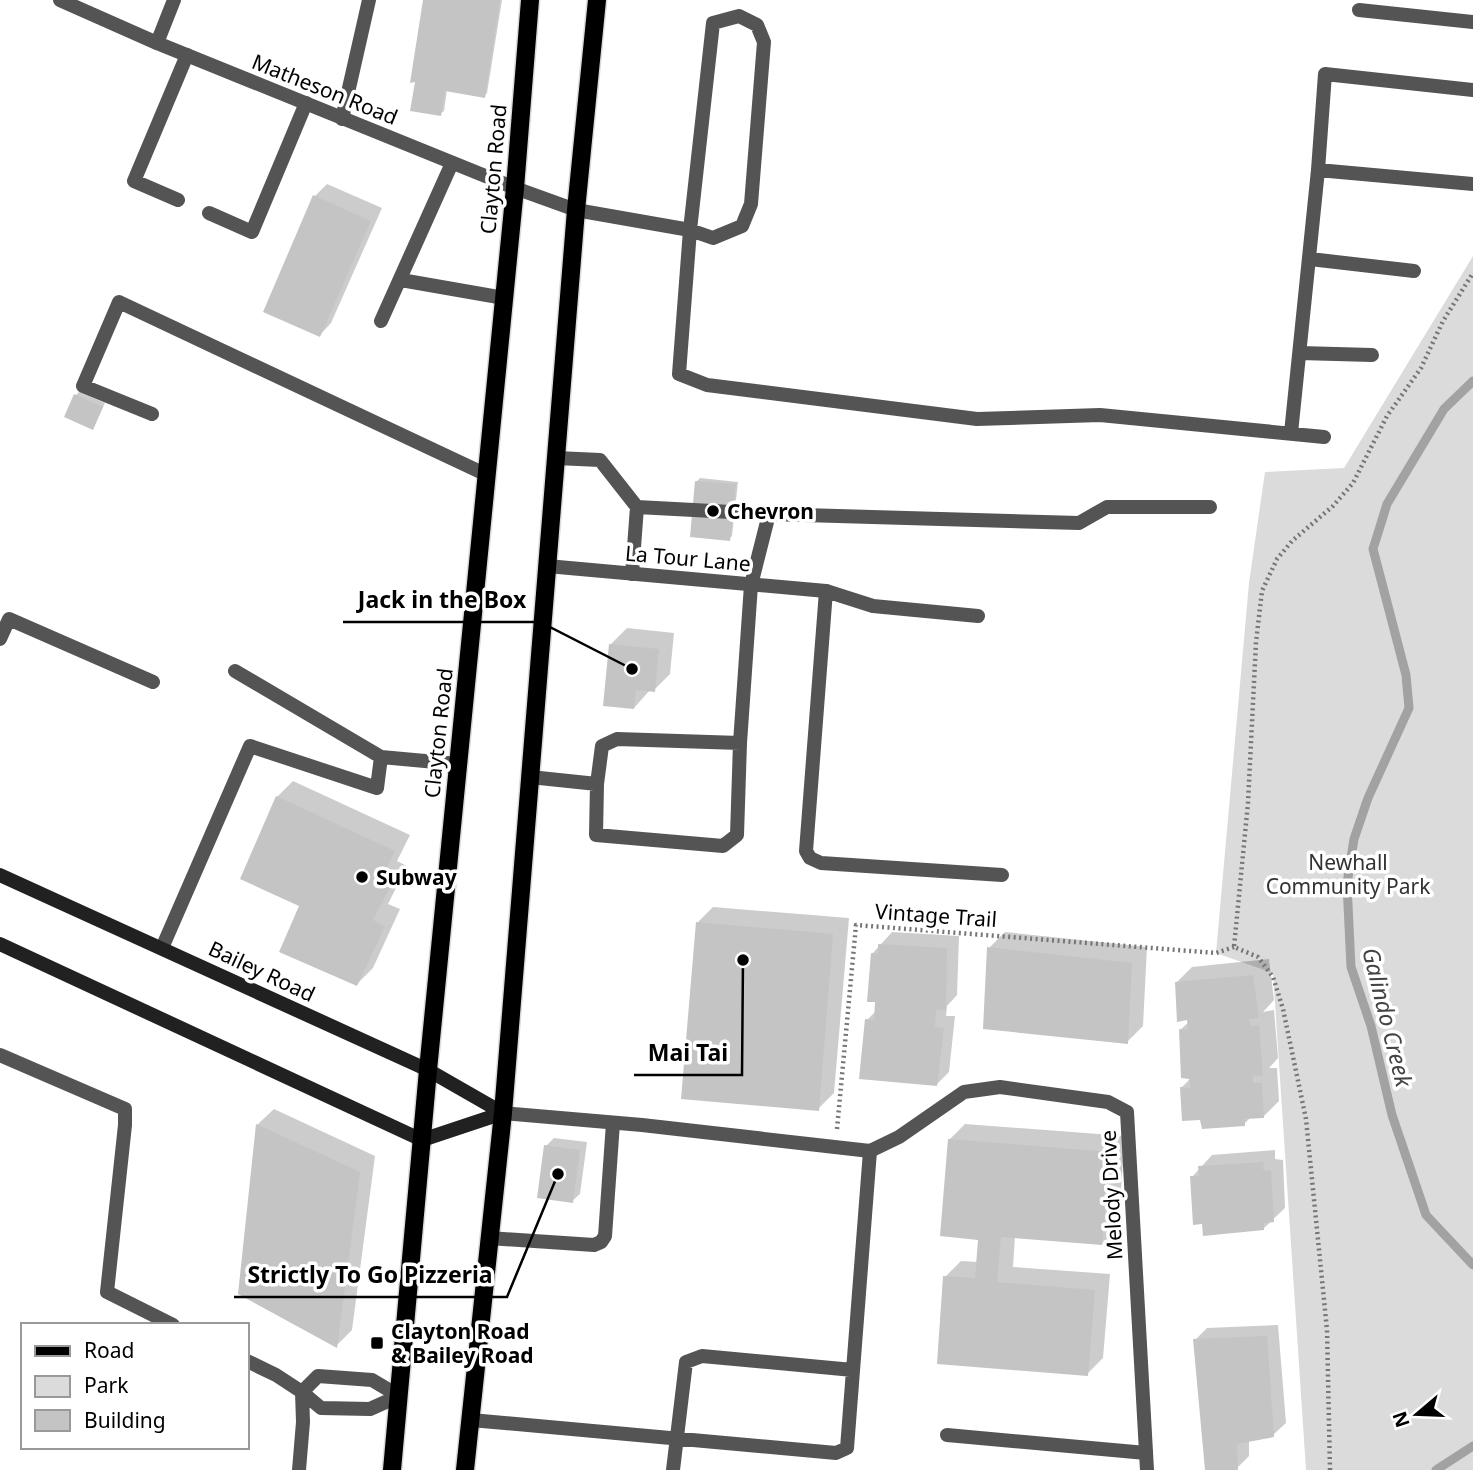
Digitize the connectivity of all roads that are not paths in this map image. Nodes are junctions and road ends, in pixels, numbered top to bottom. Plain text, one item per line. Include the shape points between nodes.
1 (60, 0) edge
2 (174, 0) edge
3 (369, 0) edge
4 (530, 0) edge
5 (597, 0) edge
6 (1359, 9) dead end
7 (1473, 22) edge
8 (157, 43) junction
9 (187, 55) junction
10 (1473, 90) edge
11 (306, 103) junction
12 (342, 118) junction
13 (452, 163) junction
14 (1318, 170) junction
15 (1473, 184) edge
16 (515, 188) junction
17 (178, 200) dead end
18 (576, 210) junction
19 (209, 213) dead end
20 (690, 230) junction
21 (1310, 259) junction
22 (1413, 271) dead end
23 (401, 280) junction
24 (504, 298) junction
25 (381, 321) dead end
26 (1300, 353) junction
27 (1372, 355) dead end
28 (152, 414) dead end
29 (1291, 433) junction
30 (1324, 437) dead end
31 (556, 458) junction
32 (487, 475) junction
33 (637, 507) junction
34 (1210, 507) dead end
35 (769, 514) junction
36 (547, 566) junction
37 (632, 574) junction
38 (751, 585) junction
39 (826, 591) junction
40 (978, 616) dead end
41 (0, 639) edge
42 (235, 671) dead end
43 (153, 682) dead end
44 (740, 743) junction
45 (381, 757) junction
46 (458, 764) junction
47 (530, 777) junction
48 (597, 784) junction
49 (0, 875) edge
50 (1002, 875) dead end
51 (0, 944) edge
52 (162, 948) junction
53 (0, 1055) edge
54 (428, 1070) junction
55 (503, 1113) junction
56 (613, 1123) junction
57 (422, 1140) junction
58 (870, 1151) junction
59 (489, 1238) junction
60 (169, 1323) edge
61 (248, 1361) edge
62 (853, 1370) junction
63 (302, 1392) junction
64 (399, 1396) junction
65 (471, 1420) junction
66 (947, 1434) dead end
67 (675, 1438) junction
68 (1146, 1453) junction
69 (299, 1470) edge
70 (392, 1470) edge
71 (466, 1470) edge
72 (673, 1470) edge
73 (1147, 1470) edge

1 - 8 street, Matheson Road
2 - 8 street
3 - 12 street
4 - 16 main road, Clayton Road
5 - 18 main road
6 - 7 street
8 - 9 street, Matheson Road
9 - 11 street, Matheson Road
9 - 17 street via 134,181
10 - 14 street via 1325,74
11 - 12 street, Matheson Road
11 - 19 street via 252,232
12 - 13 street, Matheson Road
13 - 16 street, Matheson Road
13 - 23 street
14 - 15 street
14 - 21 street
16 - 18 street, Matheson Road
16 - 24 main road, Clayton Road
18 - 20 street, Matheson Road
18 - 31 main road
20 - 20 street via 713,238 742,226 751,204 764,42 757,25 739,16 713,23
20 - 29 street via 679,374 708,385 977,419 1100,415
21 - 22 street
21 - 26 street
23 - 24 street
23 - 25 street
24 - 32 main road, Clayton Road
26 - 27 street
26 - 29 street
28 - 32 street via 83,386 119,302
29 - 30 street
31 - 33 street via 600,460
31 - 36 main road
32 - 46 main road, Clayton Road
33 - 35 street
33 - 37 street
34 - 35 street via 1107,507 1079,523
35 - 38 street
36 - 37 street, La Tour Lane
36 - 47 main road
37 - 38 street, La Tour Lane
38 - 39 street, La Tour Lane
38 - 44 street
39 - 40 street, La Tour Lane via 873,606
39 - 50 street via 806,851 810,859
41 - 43 street via 9,619
42 - 45 street
44 - 48 street via 617,739 602,746
44 - 48 street via 737,835 723,846 596,835
45 - 46 street
45 - 52 street via 377,788 250,746
46 - 54 main road, Clayton Road
47 - 48 street
47 - 55 main road
49 - 52 street, Bailey Road
51 - 57 street
52 - 54 street, Bailey Road
53 - 60 street via 125,1109 107,1292
54 - 55 street, Bailey Road
54 - 57 main road, Clayton Road
55 - 56 street, Bailey Road
55 - 57 street, Bailey Road
55 - 59 main road
56 - 58 street, Bailey Road
56 - 59 street via 601,1242
57 - 64 main road, Clayton Road
58 - 62 street
58 - 68 street, Melody Drive via 899,1137 964,1092 988,1088 1108,1102 1127,1112
59 - 65 main road
61 - 63 street
62 - 67 street via 702,1356 686,1362
62 - 67 street via 847,1448 836,1453
63 - 64 street via 321,1408 370,1409
63 - 64 street via 318,1376 372,1380
63 - 69 street
64 - 70 main road, Clayton Road
65 - 67 street
65 - 71 main road
66 - 68 street
67 - 72 street
68 - 73 street, Melody Drive

